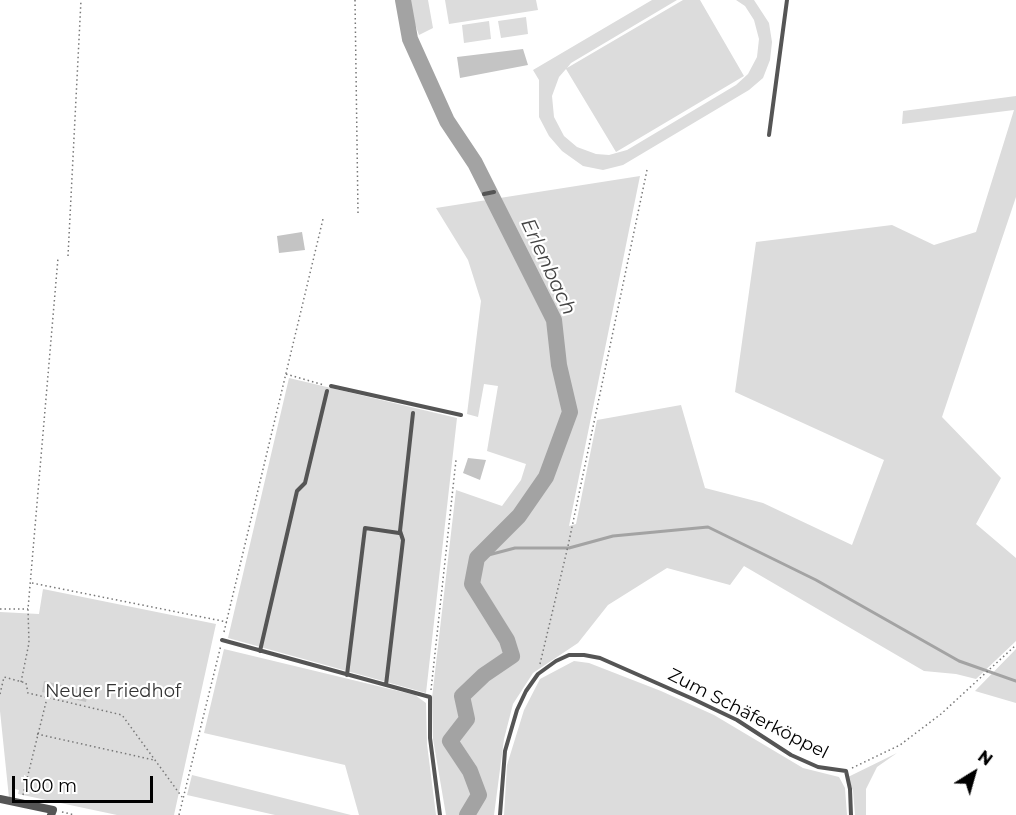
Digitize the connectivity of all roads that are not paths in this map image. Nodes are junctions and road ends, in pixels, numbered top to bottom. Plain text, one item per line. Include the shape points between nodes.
1 (787, 0) edge
2 (769, 135) dead end
3 (494, 192) dead end
4 (484, 194) dead end
5 (331, 386) road end
6 (327, 391) dead end
7 (413, 413) dead end
8 (460, 415) dead end
9 (400, 534) junction
10 (222, 640) road end
11 (260, 651) junction
12 (347, 675) junction
13 (386, 685) junction
14 (0, 799) edge
15 (52, 813) edge
16 (440, 815) edge
17 (500, 815) edge
18 (851, 815) edge

1 - 2 lane
3 - 4 lane
5 - 8 lane
6 - 11 lane via 305,483 297,490
7 - 9 lane
9 - 12 lane via 365,528
9 - 13 lane via 403,540
10 - 11 lane
11 - 12 lane
12 - 13 lane
13 - 16 lane via 430,697 430,738
14 - 15 street
17 - 18 lane, Zum Schäferköppel via 505,752 517,710 538,674 569,655 600,658 737,720 818,767 846,771

